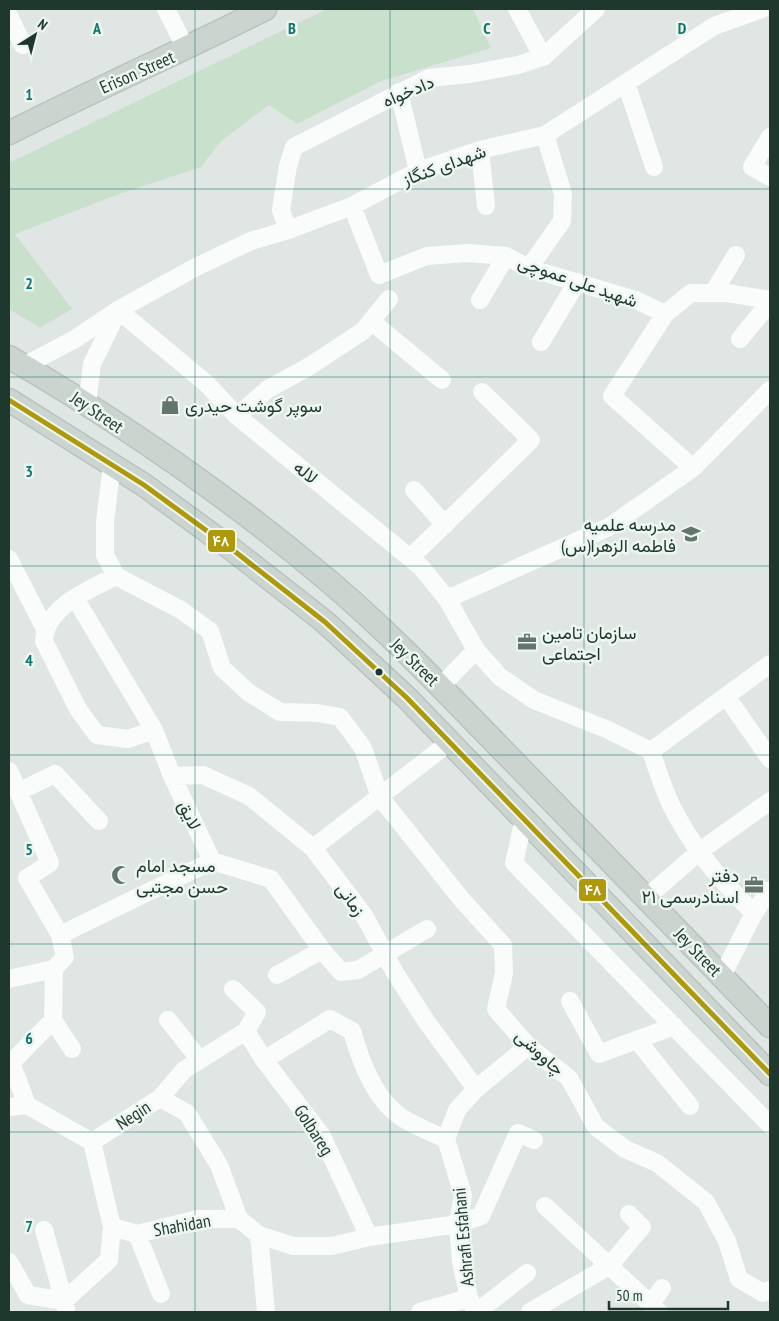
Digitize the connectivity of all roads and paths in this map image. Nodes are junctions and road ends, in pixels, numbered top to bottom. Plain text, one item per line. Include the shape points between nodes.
1 (166, 9) edge
2 (265, 9) edge
3 (517, 9) edge
4 (596, 9) edge
5 (762, 9) edge
6 (9, 16) edge
7 (23, 44) dead end
8 (186, 49) junction
9 (543, 57) junction
10 (626, 83) junction
11 (398, 92) junction
12 (9, 133) edge
13 (546, 135) junction
14 (770, 137) edge
15 (480, 150) junction
16 (654, 167) dead end
17 (418, 171) junction
18 (770, 176) edge
19 (352, 206) junction
20 (486, 206) dead end
21 (288, 230) junction
22 (736, 255) dead end
23 (506, 256) junction
24 (529, 268) junction
25 (576, 282) junction
26 (713, 293) junction
27 (389, 299) dead end
28 (480, 300) dead end
29 (770, 301) edge
30 (118, 310) junction
31 (665, 314) junction
32 (371, 321) junction
33 (740, 339) dead end
34 (541, 342) dead end
35 (16, 361) edge
36 (442, 380) dead end
37 (770, 390) edge
38 (482, 392) dead end
39 (9, 400) edge
40 (87, 405) junction
41 (237, 416) junction
42 (112, 464) junction
43 (693, 468) junction
44 (414, 490) dead end
45 (445, 525) junction
46 (9, 558) edge
47 (410, 558) junction
48 (116, 576) junction
49 (14, 580) edge
50 (75, 598) junction
51 (447, 599) junction
52 (45, 629) junction
53 (476, 650) junction
54 (770, 664) edge
55 (441, 686) junction
56 (726, 696) junction
57 (154, 730) junction
58 (450, 742) junction
59 (651, 751) junction
60 (770, 759) edge
61 (9, 771) edge
62 (172, 776) junction
63 (18, 792) junction
64 (380, 797) junction
65 (770, 801) edge
66 (524, 819) junction
67 (99, 821) dead end
68 (313, 848) junction
69 (700, 851) junction
70 (212, 861) junction
71 (770, 890) edge
72 (646, 898) junction
73 (754, 913) junction
74 (427, 928) dead end
75 (60, 935) junction
76 (322, 950) junction
77 (385, 955) junction
78 (60, 963) junction
79 (277, 976) dead end
80 (722, 976) junction
81 (9, 979) edge
82 (233, 989) dead end
83 (570, 1000) dead end
84 (53, 1020) junction
85 (168, 1020) dead end
86 (674, 1026) junction
87 (770, 1026) edge
88 (246, 1031) junction
89 (637, 1040) junction
90 (528, 1046) junction
91 (72, 1049) dead end
92 (200, 1060) junction
93 (264, 1060) junction
94 (10, 1063) edge
95 (770, 1074) edge
96 (476, 1089) junction
97 (160, 1098) junction
98 (27, 1105) junction
99 (690, 1106) dead end
100 (9, 1107) edge
101 (770, 1125) edge
102 (446, 1140) junction
103 (534, 1140) dead end
104 (92, 1142) junction
105 (545, 1206) dead end
106 (629, 1214) dead end
107 (239, 1219) junction
108 (458, 1224) junction
109 (112, 1227) junction
110 (44, 1230) dead end
111 (137, 1234) junction
112 (259, 1235) junction
113 (369, 1237) junction
114 (609, 1266) junction
115 (11, 1270) edge
116 (527, 1273) dead end
117 (662, 1288) dead end
118 (770, 1290) edge
119 (161, 1294) dead end
120 (65, 1307) edge
121 (474, 1307) edge
122 (655, 1308) edge
123 (266, 1312) edge
124 (420, 1312) edge
125 (530, 1312) edge

1 - 8 street
2 - 8 main road, Erison Street
3 - 9 street
4 - 9 street, دادخواه
5 - 10 street, شهدای کنگاز via 714,26
6 - 7 street
8 - 12 main road, Erison Street
9 - 11 street, دادخواه via 470,74 429,78
10 - 13 street, شهدای کنگاز
10 - 16 street
11 - 17 street
11 - 21 street, دادخواه via 294,147 281,210
13 - 15 street, شهدای کنگاز
13 - 24 street via 563,194 562,221
14 - 18 street via 752,167
15 - 17 street, شهدای کنگاز
15 - 20 street
17 - 19 street, شهدای کنگاز
19 - 21 street, شهدای کنگاز
19 - 23 street, شهید علی عموچی via 379,275 427,256 468,253
21 - 30 street, شهدای کنگاز via 251,241
22 - 26 street
23 - 24 street, شهید علی عموچی
23 - 28 street
24 - 25 street, شهید علی عموچی
25 - 31 street, شهید علی عموچی via 636,300
25 - 34 street
26 - 29 street
26 - 31 street via 691,293
27 - 32 street
29 - 33 street
30 - 35 street, شهدای کنگاز via 75,339
30 - 40 street via 92,364
30 - 41 street, لاله via 207,384
31 - 43 street via 612,396
32 - 36 street
32 - 41 street via 363,331 310,366 268,389
35 - 40 main road, Jey Street
37 - 43 street
38 - 45 street via 531,440
39 - 42 main road, Jey Street
40 - 55 main road, Jey Street via 250,517 333,584
41 - 47 street, لاله
42 - 48 street via 105,522 105,555
42 - 58 main road, Jey Street via 233,550 325,622
43 - 51 street via 609,527
44 - 45 street
45 - 47 street
46 - 49 street
47 - 51 street, لاله
48 - 50 street
48 - 64 street via 181,610 210,631 222,668 248,692 280,712 340,717 363,748
49 - 52 street
50 - 52 street via 51,618
50 - 57 street, لایق
51 - 53 street, لاله
52 - 57 street via 44,641 78,709 97,735 128,740
53 - 55 street
53 - 59 street, لاله via 500,677 534,700
54 - 56 street
55 - 72 main road, Jey Street
56 - 59 street
56 - 60 street
57 - 62 street, لایق
58 - 64 street
58 - 66 main road, Jey Street
59 - 69 street via 671,805
61 - 63 street
62 - 68 street, زمانی via 203,775 249,796
62 - 70 street, لایق
63 - 67 street via 55,774
63 - 75 street via 50,863 27,878
64 - 68 street
64 - 90 street, چاووشی via 462,900 503,945 504,973 496,1009
65 - 69 street
66 - 86 street via 514,863
66 - 95 main road, Jey Street
68 - 77 street, زمانی via 365,917
69 - 72 street
69 - 73 street
70 - 75 street
70 - 76 street via 271,879
71 - 73 street
72 - 80 main road, Jey Street
73 - 80 street
74 - 77 street
75 - 78 street
76 - 77 street via 342,972 358,970
76 - 79 street
77 - 96 street, زمانی via 426,1021
78 - 81 street
78 - 84 street
80 - 87 main road, Jey Street
82 - 88 street via 257,1012
83 - 89 street via 599,1054
84 - 91 street
84 - 94 street
85 - 92 street
86 - 89 street
86 - 101 street
88 - 92 street, Negin
88 - 93 street, Golbareg
89 - 99 street
90 - 96 street
90 - 118 street, چاووشی via 569,1078 596,1127 624,1149 657,1163 706,1202 727,1241 739,1279 763,1293
92 - 97 street, Negin via 184,1070
93 - 102 street via 330,1019 352,1030 359,1056 380,1095 400,1117
93 - 113 street, Golbareg via 322,1136
94 - 98 street
96 - 102 street via 457,1110
97 - 104 street, Negin
97 - 107 street via 187,1112 219,1165
98 - 100 street
98 - 104 street
102 - 108 street, Ashrafi Esfahani via 463,1195
103 - 108 street via 518,1133 481,1216
104 - 109 street
105 - 114 street
106 - 114 street via 642,1227
107 - 111 street, Shahidan via 198,1219
107 - 112 street
108 - 113 street
108 - 121 street, Ashrafi Esfahani via 461,1262
109 - 111 street, Shahidan
109 - 120 street via 109,1260
110 - 120 street
111 - 119 street
112 - 113 street via 293,1246 332,1246
112 - 123 street
114 - 122 street
114 - 125 street
115 - 120 street via 28,1295
116 - 121 street
117 - 122 street
121 - 124 street

